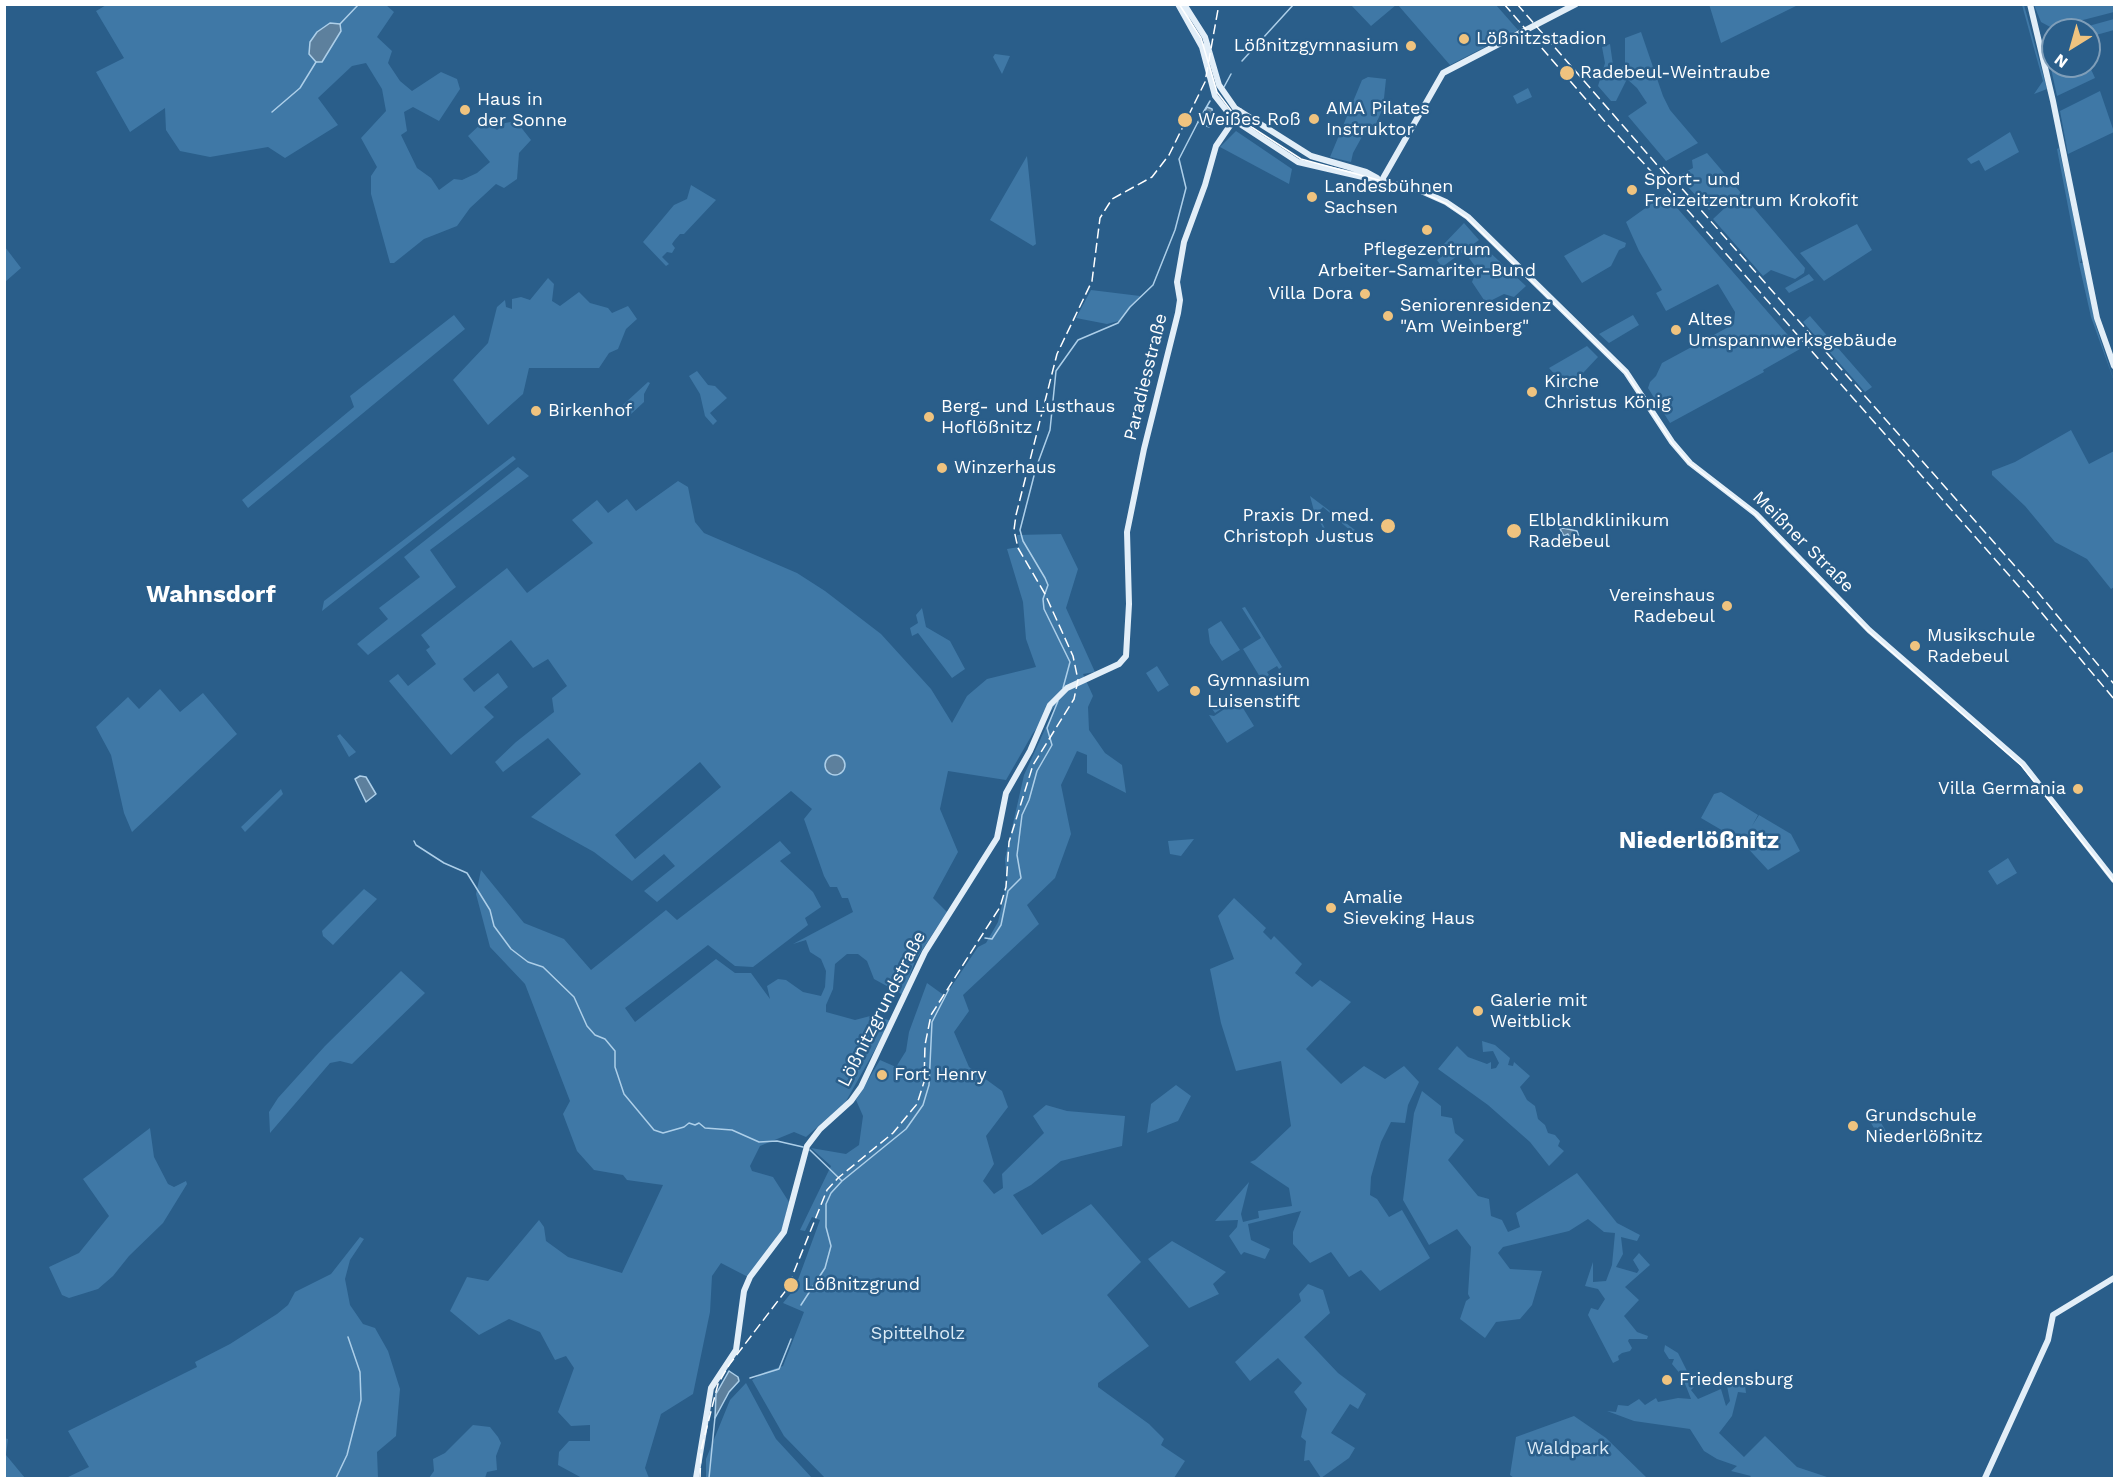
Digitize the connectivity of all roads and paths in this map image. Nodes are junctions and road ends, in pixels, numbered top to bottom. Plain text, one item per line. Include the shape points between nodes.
1 (1178, 4) edge
2 (1184, 4) edge
3 (1576, 4) edge
4 (2030, 4) edge
5 (1240, 111) junction
6 (1234, 120) junction
7 (1380, 179) junction
8 (2115, 366) edge
9 (1123, 662) joint
10 (2115, 880) edge
11 (2115, 1278) edge
12 (696, 1479) edge
13 (1985, 1479) edge

1 - 6 street, Meißner Straße via 1202,47 1215,96
2 - 5 street, Meißner Straße via 1205,37 1219,85
3 - 7 street via 1443,73
4 - 8 street via 2095,309
5 - 6 street, Paradiesstraße
5 - 7 street, Meißner Straße via 1311,156
6 - 7 street, Meißner Straße via 1298,162
6 - 9 street, Paradiesstraße via 1216,146 1184,242 1177,282 1178,313 1126,532 1128,637
7 - 10 street, Meißner Straße via 1438,197 1473,221 1620,364 1690,463 1756,514 1869,630 2023,764
9 - 12 street, Lößnitzgrundstraße via 1057,696 1006,793 997,838 925,952 861,1087 820,1128 806,1149 784,1232 750,1277 744,1291 736,1350 711,1388
11 - 13 street via 2053,1315 2048,1340

